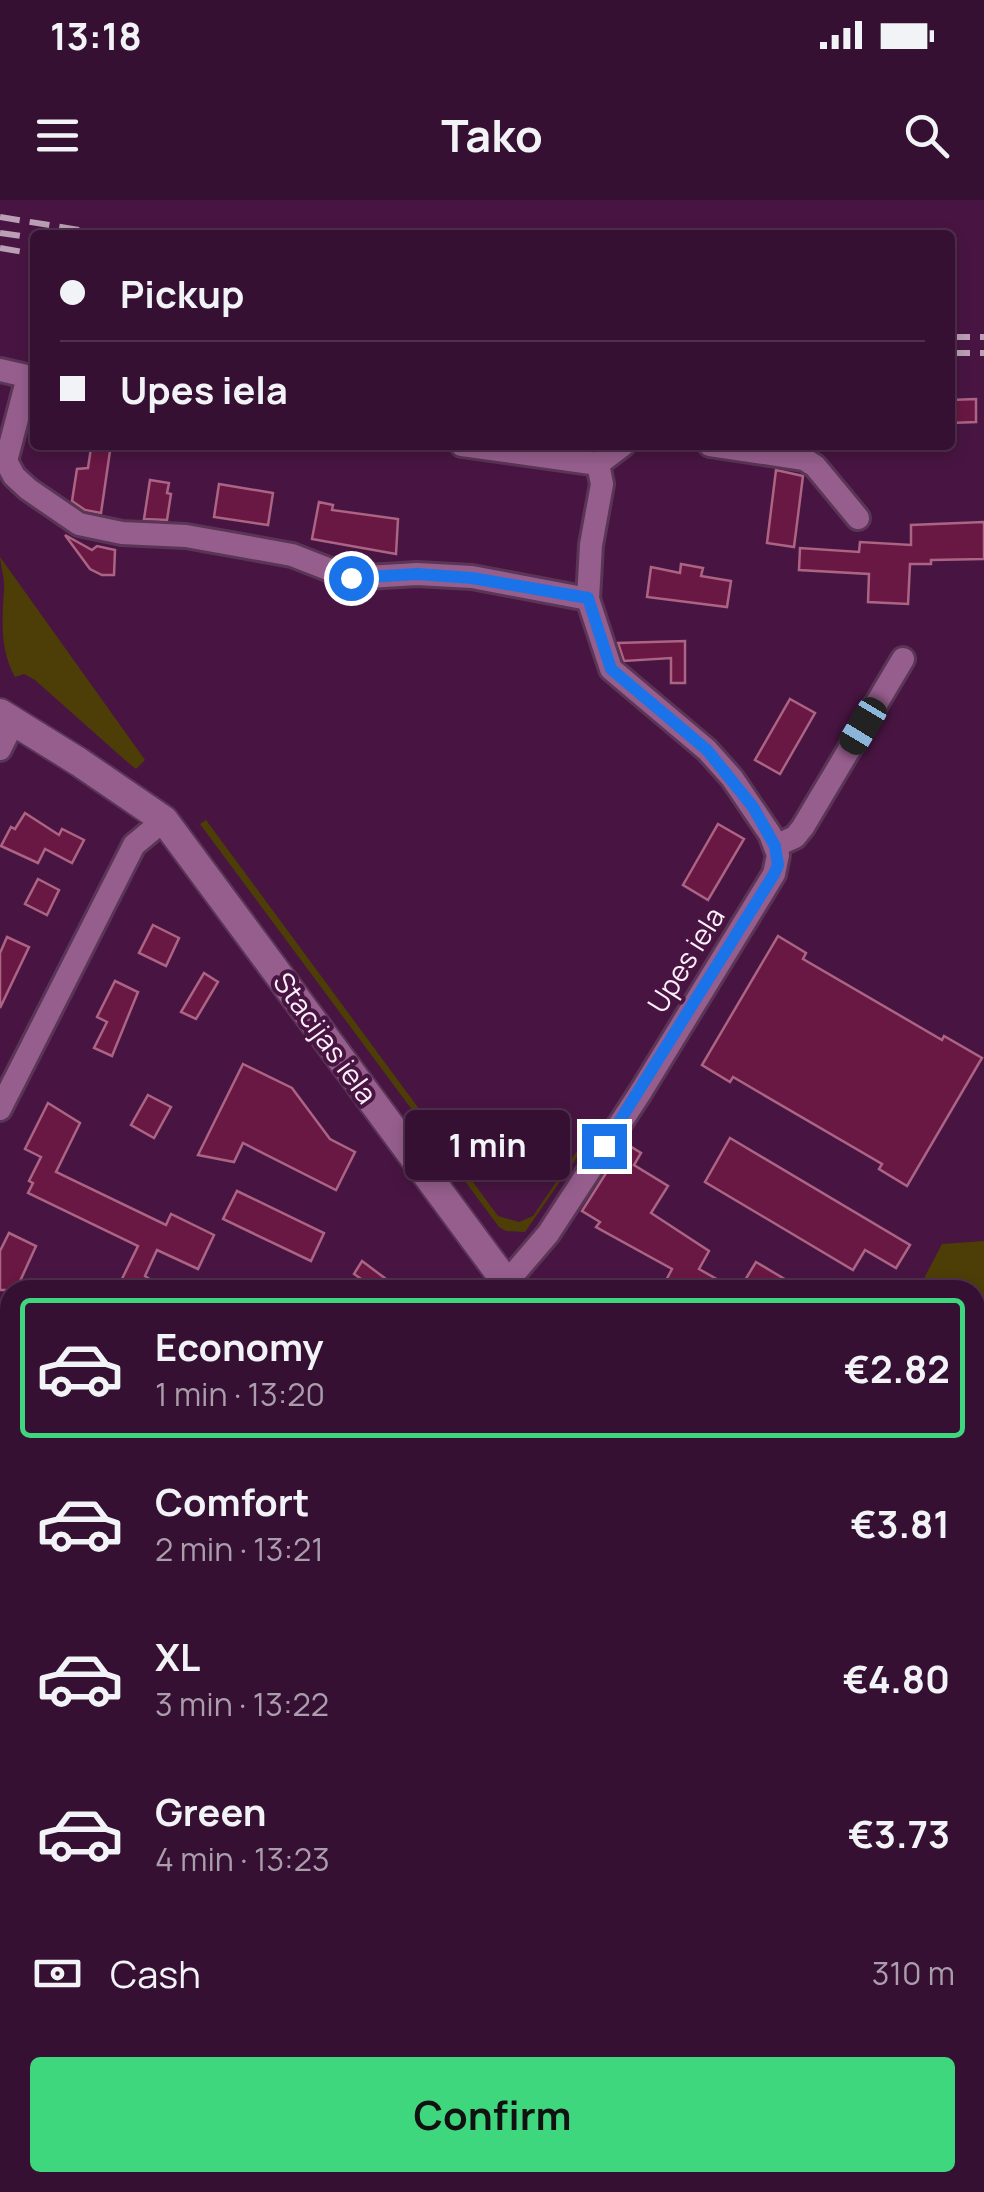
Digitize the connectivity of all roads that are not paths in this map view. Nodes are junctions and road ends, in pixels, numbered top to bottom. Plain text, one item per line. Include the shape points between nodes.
1 (0, 370) edge
2 (30, 377) edge
3 (30, 380) edge
4 (498, 450) edge
5 (616, 450) edge
6 (744, 450) edge
7 (598, 464) junction
8 (858, 518) dead end
9 (588, 598) junction
10 (903, 659) dead end
11 (7, 717) edge
12 (0, 750) edge
13 (170, 827) junction
14 (775, 846) junction
15 (0, 1109) edge
16 (501, 1280) edge
17 (512, 1280) edge

1 - 2 street
3 - 9 street via 6,462 28,489 79,524 292,555 351,578 472,578
4 - 7 street
5 - 7 street
6 - 8 street via 804,459
7 - 9 street via 602,484
9 - 14 street via 611,669 707,750
10 - 14 street via 803,827
11 - 12 street
11 - 13 main road, Stacijas iela
13 - 15 street via 134,845
13 - 16 main road, Stacijas iela
14 - 17 street, Upes iela via 774,874 723,959 548,1234

